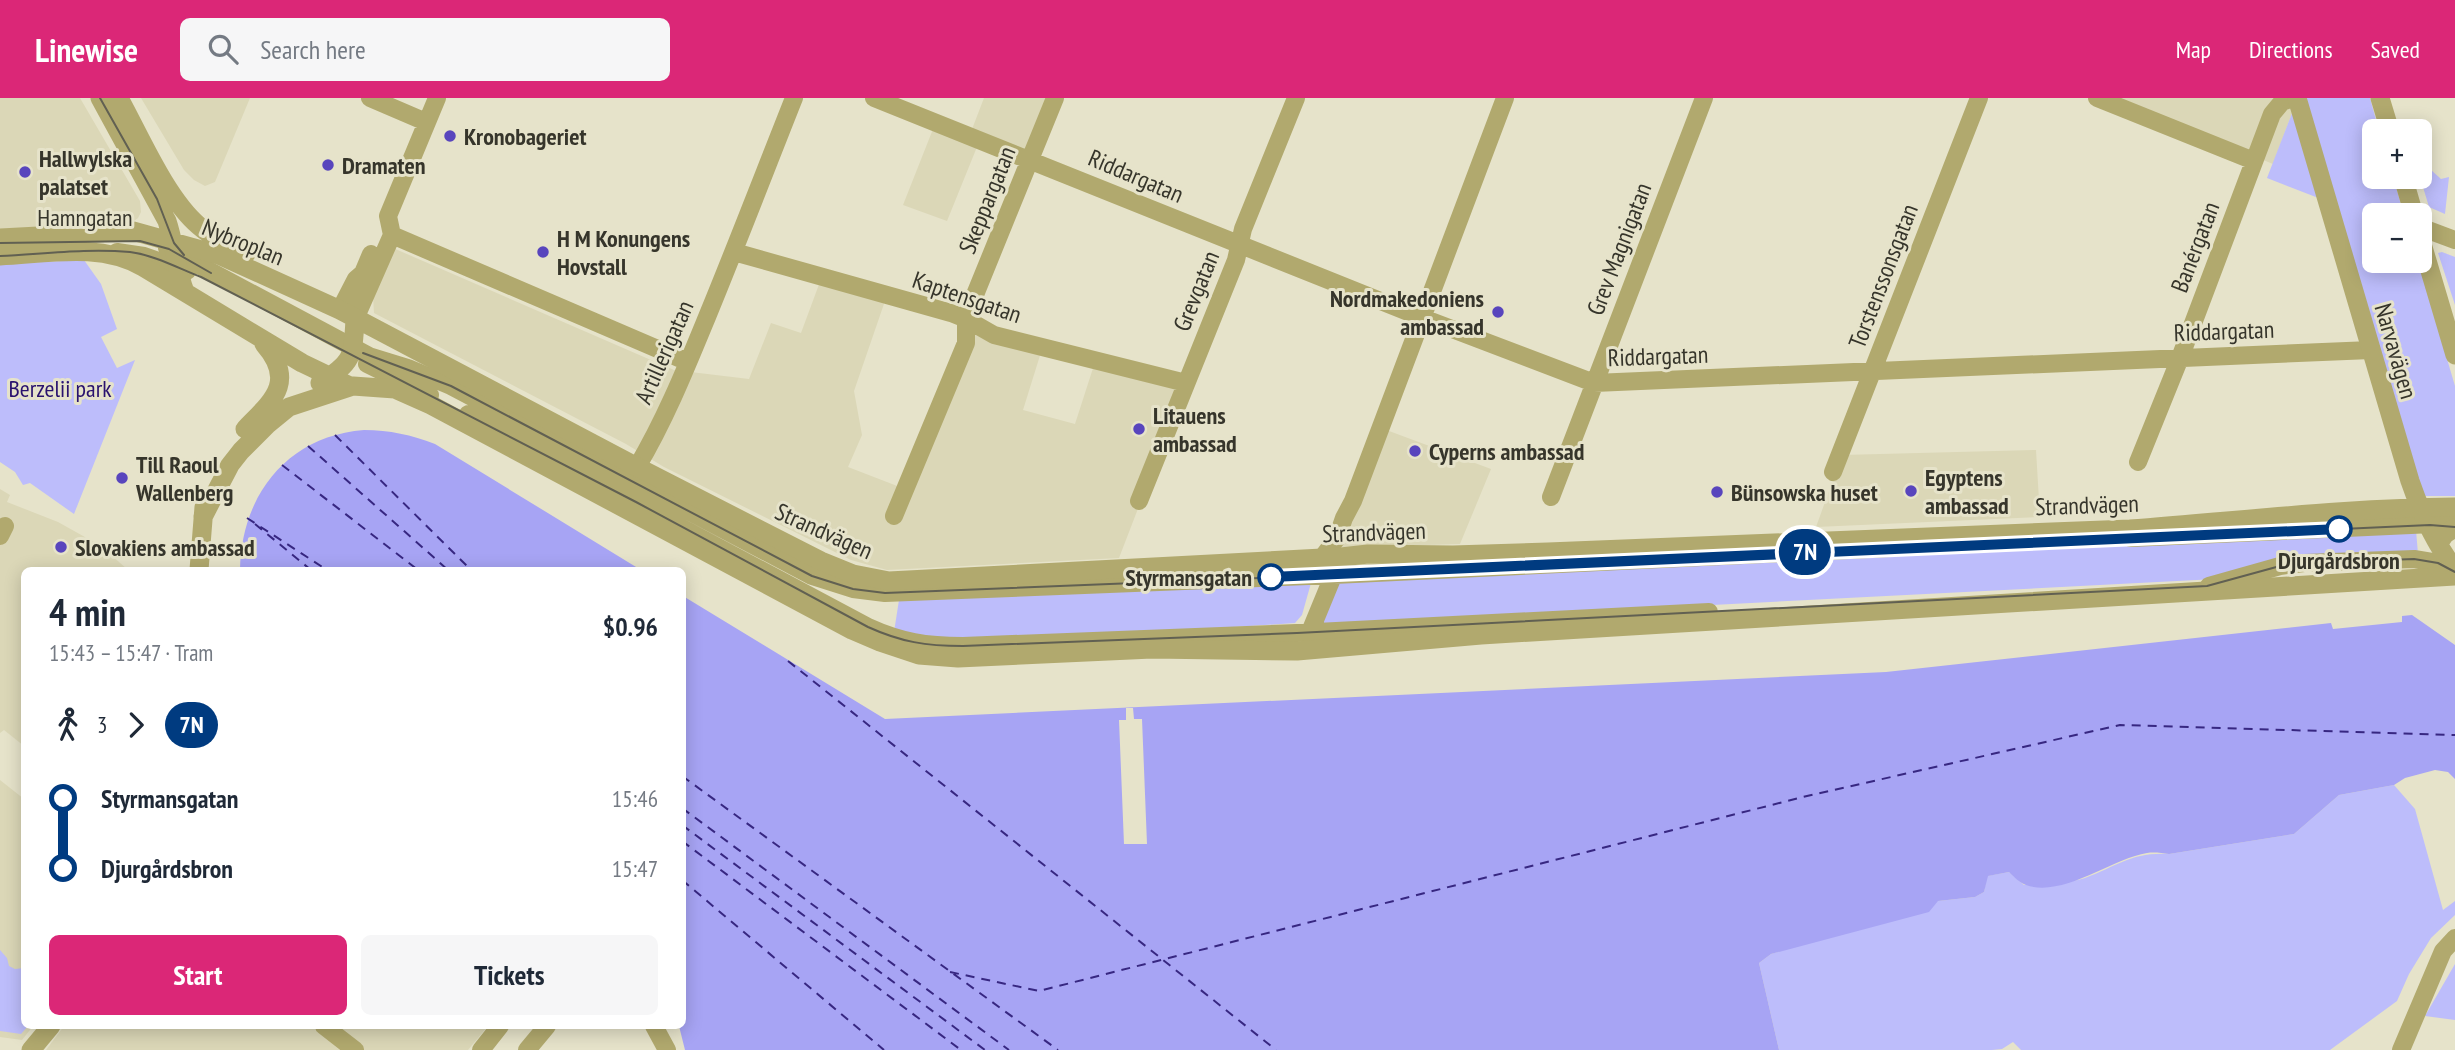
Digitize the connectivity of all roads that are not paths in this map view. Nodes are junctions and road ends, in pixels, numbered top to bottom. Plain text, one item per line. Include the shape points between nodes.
1 (100, 98) edge
2 (119, 98) edge
3 (370, 98) edge
4 (437, 98) edge
5 (793, 98) edge
6 (874, 98) edge
7 (1055, 98) edge
8 (1296, 98) edge
9 (1505, 98) edge
10 (1704, 98) edge
11 (1979, 98) edge
12 (2097, 98) edge
13 (2295, 98) edge
14 (2380, 98) edge
15 (2386, 119) edge
16 (426, 122) junction
17 (1030, 159) junction
18 (2254, 161) junction
19 (141, 171) junction
20 (391, 230) junction
21 (133, 231) junction
22 (2432, 231) edge
23 (2455, 240) edge
24 (0, 241) edge
25 (1240, 245) junction
26 (99, 251) junction
27 (734, 252) junction
28 (176, 254) junction
29 (0, 256) edge
30 (2431, 273) edge
31 (201, 277) joint
32 (180, 290) junction
33 (347, 314) junction
34 (1423, 317) junction
35 (966, 319) junction
36 (258, 338) junction
37 (2371, 350) junction
38 (352, 352) junction
39 (2455, 355) edge
40 (2180, 358) junction
41 (688, 362) junction
42 (1872, 371) junction
43 (329, 377) junction
44 (1186, 383) junction
45 (1594, 383) junction
46 (350, 386) junction
47 (289, 408) junction
48 (2138, 462) dead end
49 (637, 467) junction
50 (1833, 472) dead end
51 (1551, 497) dead end
52 (1139, 501) dead end
53 (2420, 507) junction
54 (894, 516) dead end
55 (203, 517) junction
56 (2450, 522) edge
57 (1332, 563) junction
58 (199, 567) edge
59 (2455, 573) edge
60 (1310, 632) junction
61 (1152, 649) junction
62 (2455, 938) edge
63 (48, 1029) edge
64 (328, 1029) edge
65 (498, 1029) edge
66 (544, 1029) edge
67 (656, 1029) edge
68 (31, 1050) edge
69 (355, 1050) edge
70 (481, 1050) edge
71 (527, 1050) edge
72 (667, 1050) edge
73 (2401, 1050) edge

1 - 19 street
2 - 33 street, Nybroplan via 172,194 200,227
3 - 16 street
4 - 16 street
5 - 27 street, Artillerigatan
6 - 17 street, Riddargatan
7 - 17 street, Skeppargatan
8 - 25 street, Grevgatan
9 - 34 street
10 - 45 street, Grev Magnigatan
11 - 42 street, Torstenssonsgatan
12 - 18 street
13 - 18 street, Banérgatan via 2282,102 2272,114
13 - 37 street, Narvavägen
14 - 15 street
16 - 20 street via 388,216
17 - 25 street, Riddargatan
17 - 35 street, Skeppargatan
18 - 40 street, Banérgatan
19 - 21 street via 150,212
19 - 28 street via 167,221
20 - 33 street
20 - 41 street
21 - 24 street, Hamngatan
21 - 28 street, Hamngatan
22 - 23 street
24 - 28 street, Hamngatan via 122,239
25 - 34 street, Riddargatan
25 - 44 street, Grevgatan
26 - 28 street, Hamngatan
26 - 29 street, Hamngatan
26 - 32 street, Hamngatan via 131,260
27 - 35 street, Kaptensgatan
27 - 41 street, Artillerigatan
28 - 31 street, Hamngatan
28 - 32 street, Nybroplan
28 - 33 street, Nybroplan via 219,255
28 - 38 street, Nybroplan
30 - 39 street
31 - 38 street, Nybroplan
32 - 36 street
33 - 38 street
33 - 49 street, Strandvägen
34 - 45 street, Riddargatan
34 - 57 street via 1353,501 1353,524
35 - 44 street, Kaptensgatan via 994,335
35 - 54 street, Skeppargatan via 966,343
36 - 43 street
36 - 55 street via 277,362 278,390 223,455 209,482
37 - 40 street, Riddargatan
37 - 53 street, Narvavägen
38 - 43 street
38 - 57 street, Strandvägen via 452,386 812,576 853,589 885,593
38 - 60 street via 868,627 905,641 962,646
40 - 42 street, Riddargatan
40 - 48 street, Banérgatan
41 - 49 street, Artillerigatan
42 - 45 street, Riddargatan
42 - 50 street, Torstenssonsgatan
43 - 46 street
43 - 47 street
44 - 52 street, Grevgatan
45 - 51 street, Grev Magnigatan
46 - 47 street
46 - 61 street via 395,389 431,405 852,630 919,655 958,658
47 - 55 street via 229,465
49 - 57 street, Strandvägen via 821,561 871,579
53 - 56 street, Strandvägen
53 - 56 street, Narvavägen
53 - 57 street, Strandvägen via 2130,528 1453,555 1368,554
55 - 58 street
56 - 57 street, Strandvägen
56 - 59 street, Narvavägen via 2438,544
57 - 60 street
59 - 60 street via 2426,560 2304,563 2207,586
59 - 61 street via 1481,635 1297,651
60 - 61 street via 1297,641 1186,643
62 - 73 street via 2443,951
63 - 68 street
64 - 69 street
65 - 70 street
66 - 71 street
67 - 72 street

